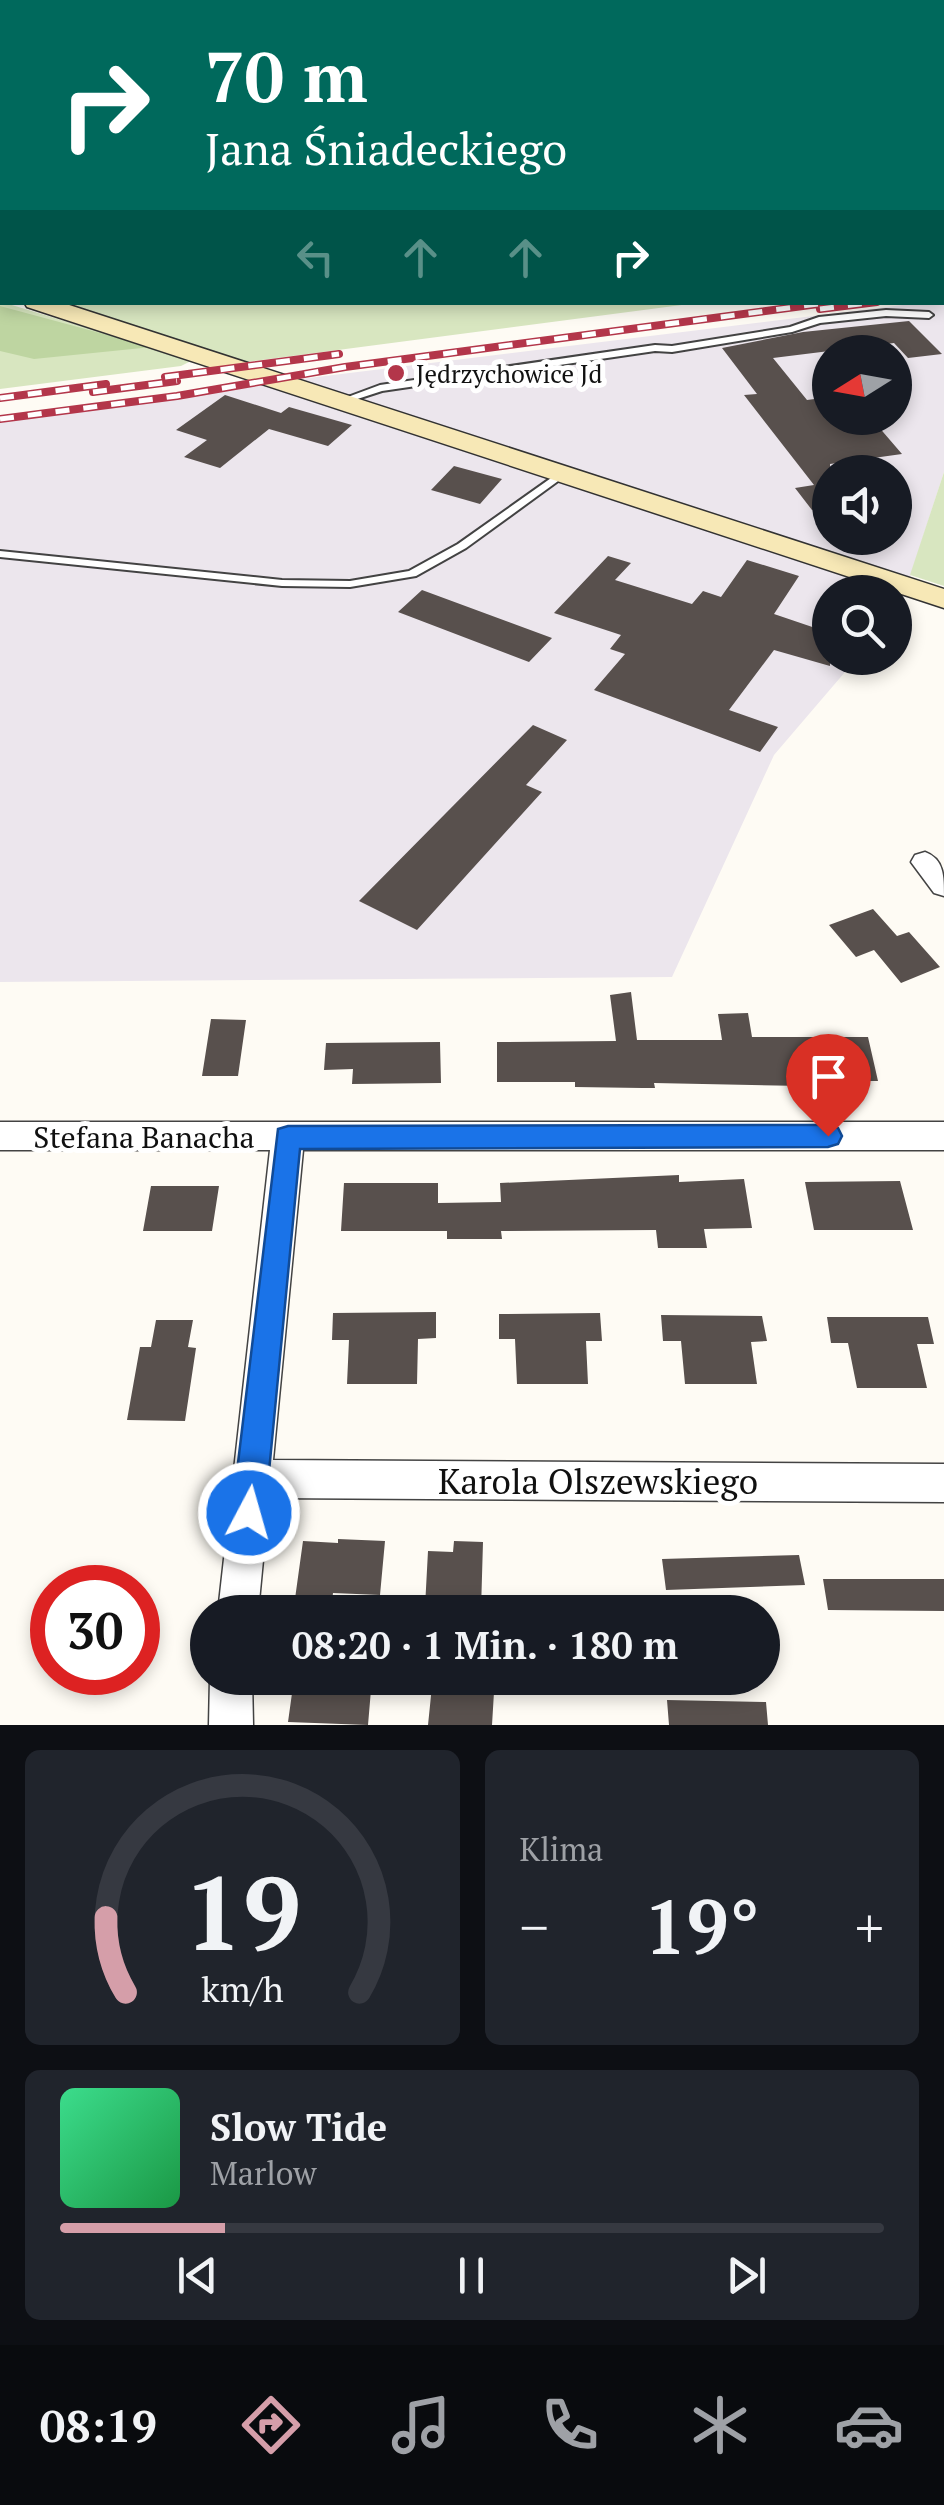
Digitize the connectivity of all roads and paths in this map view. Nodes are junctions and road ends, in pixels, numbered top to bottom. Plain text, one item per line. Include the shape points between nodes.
1 (44, 305) edge
2 (930, 315) dead end
3 (342, 401) junction
4 (560, 474) junction
5 (0, 554) edge
6 (944, 598) edge
7 (925, 862) dead end
8 (944, 886) edge
9 (0, 1136) edge
10 (944, 1136) edge
11 (288, 1137) junction
12 (252, 1480) junction
13 (944, 1483) edge
14 (240, 1595) edge
15 (231, 1695) edge
16 (231, 1725) edge

1 - 3 street
2 - 3 lane via 818,320 672,349 380,388
3 - 4 street
4 - 5 lane via 412,574 365,582 282,582
4 - 6 street
7 - 8 street
9 - 11 street, Stefana Banacha
10 - 11 street, Stefana Banacha
11 - 12 street
12 - 13 street, Karola Olszewskiego
12 - 14 street
15 - 16 street

